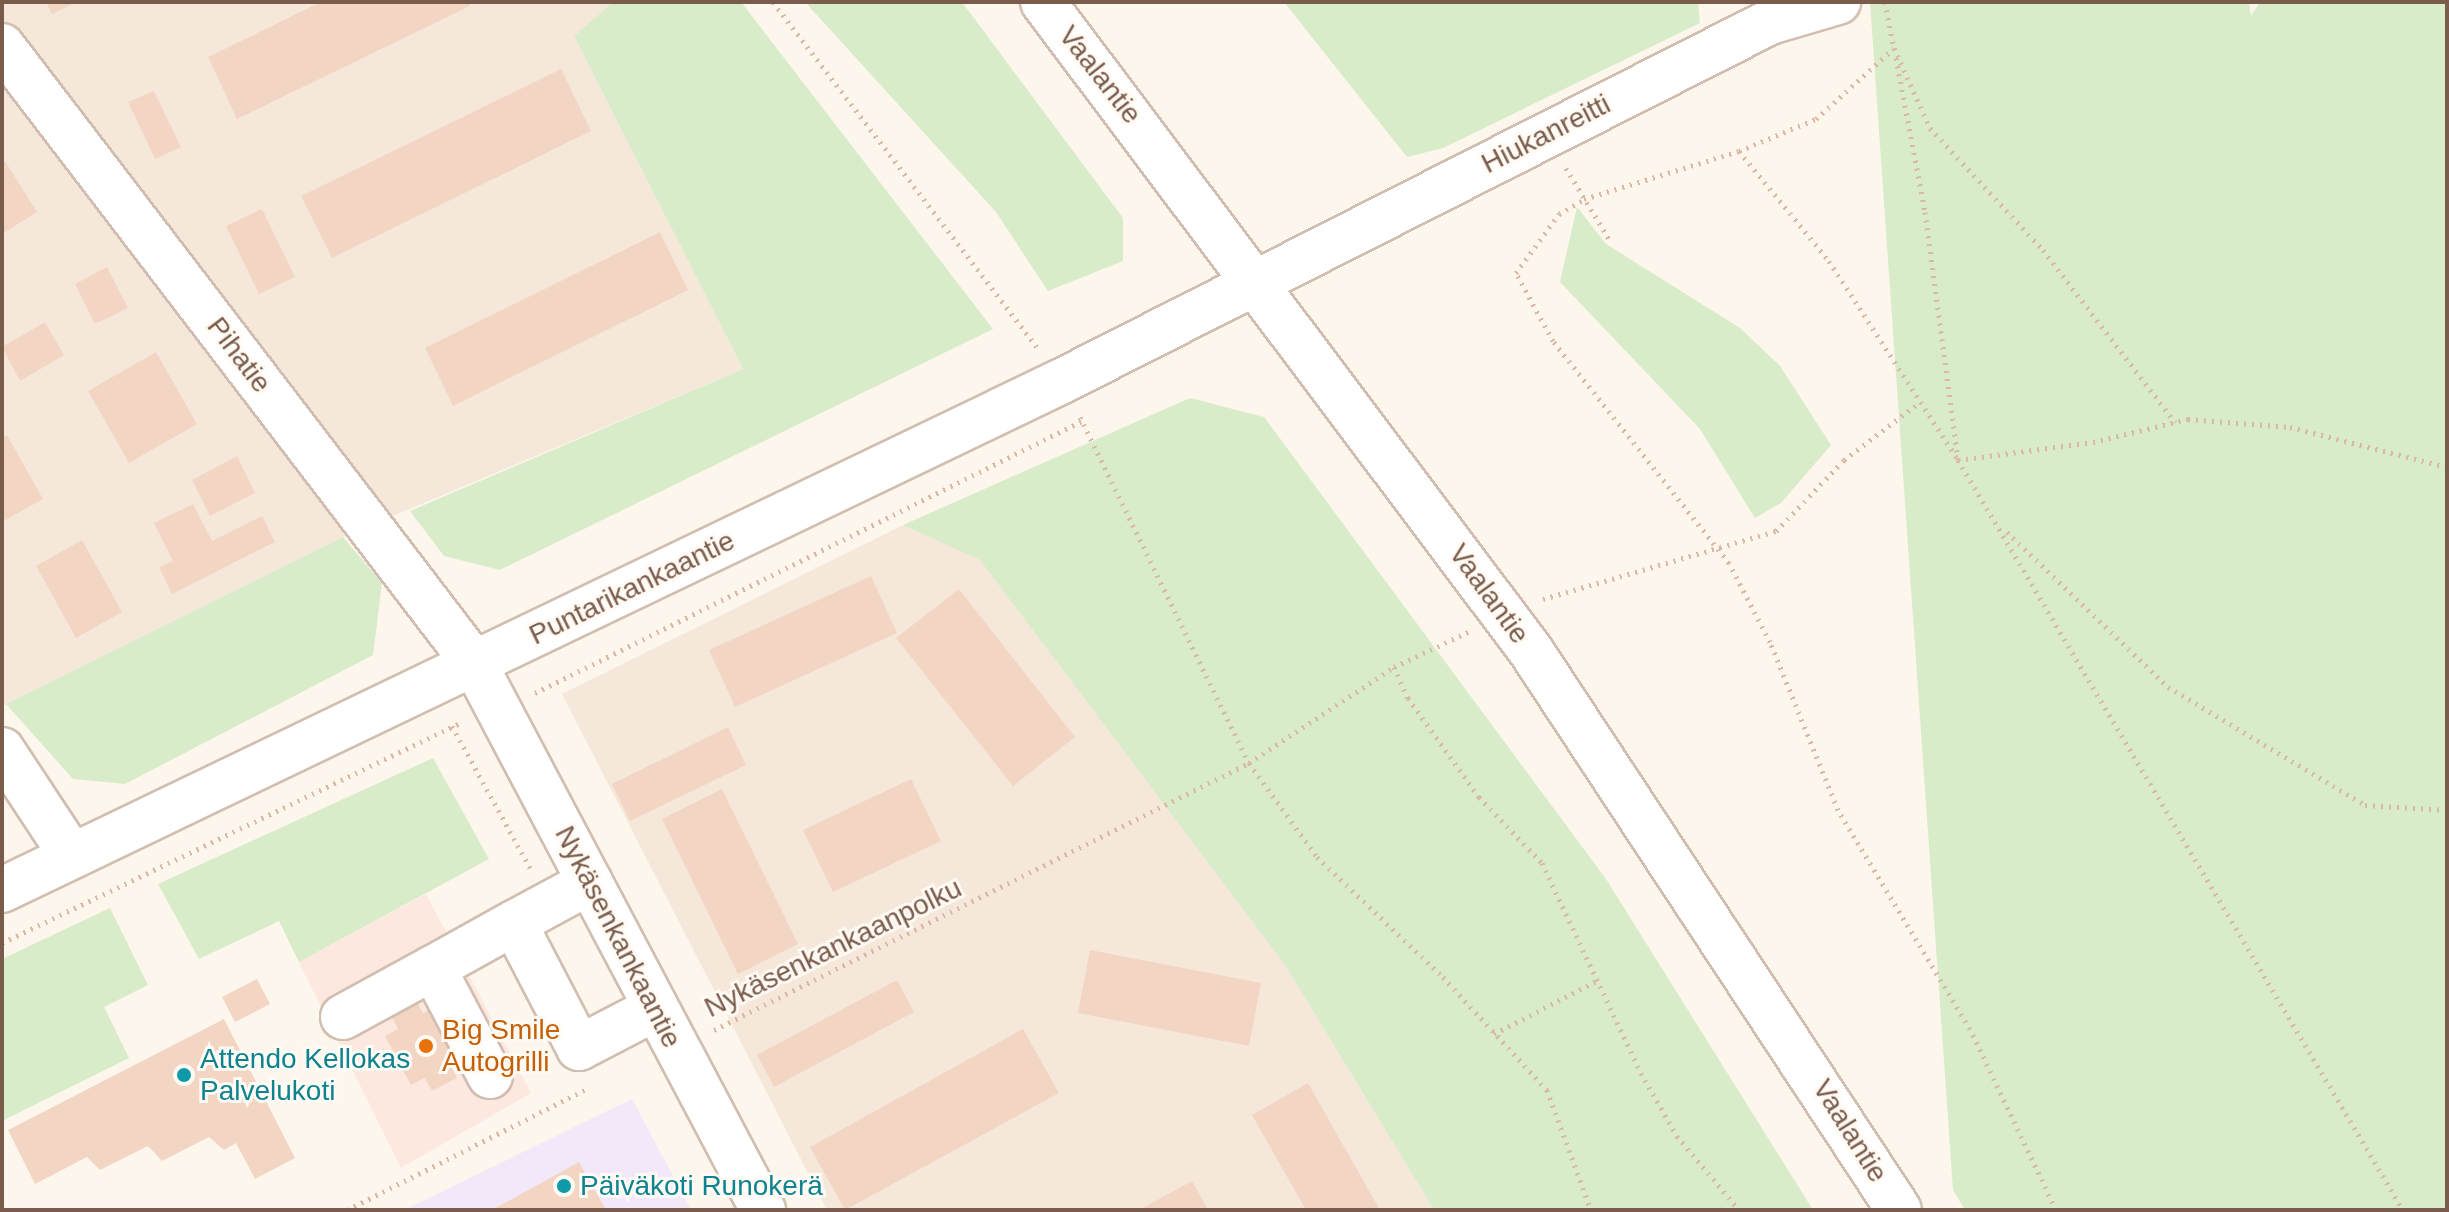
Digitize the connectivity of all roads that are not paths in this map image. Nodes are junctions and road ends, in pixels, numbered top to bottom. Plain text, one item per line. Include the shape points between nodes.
1 (1043, 2) edge
2 (1838, 2) edge
3 (1762, 12) edge
4 (2, 46) edge
5 (1260, 282) junction
6 (474, 663) junction
7 (2, 750) edge
8 (72, 856) junction
9 (590, 882) junction
10 (2, 890) edge
11 (514, 923) junction
12 (433, 968) junction
13 (654, 1009) junction
14 (343, 1017) dead end
15 (490, 1076) dead end
16 (763, 1210) edge
17 (1899, 1210) edge

1 - 5 street, Vaalantie
2 - 3 street, Hiukanreitti
3 - 5 street, Hiukanreitti
4 - 6 street, Pihatie
5 - 6 street, Puntarikankaantie
5 - 17 street, Vaalantie via 1531,651
6 - 8 street, Puntarikankaantie
6 - 9 street, Nykäsenkankaantie via 501,705
7 - 8 street
8 - 10 street, Puntarikankaantie
9 - 11 street
9 - 13 street, Nykäsenkankaantie
11 - 12 street
11 - 13 street via 579,1048
12 - 14 street
12 - 15 street
13 - 16 street, Nykäsenkankaantie

